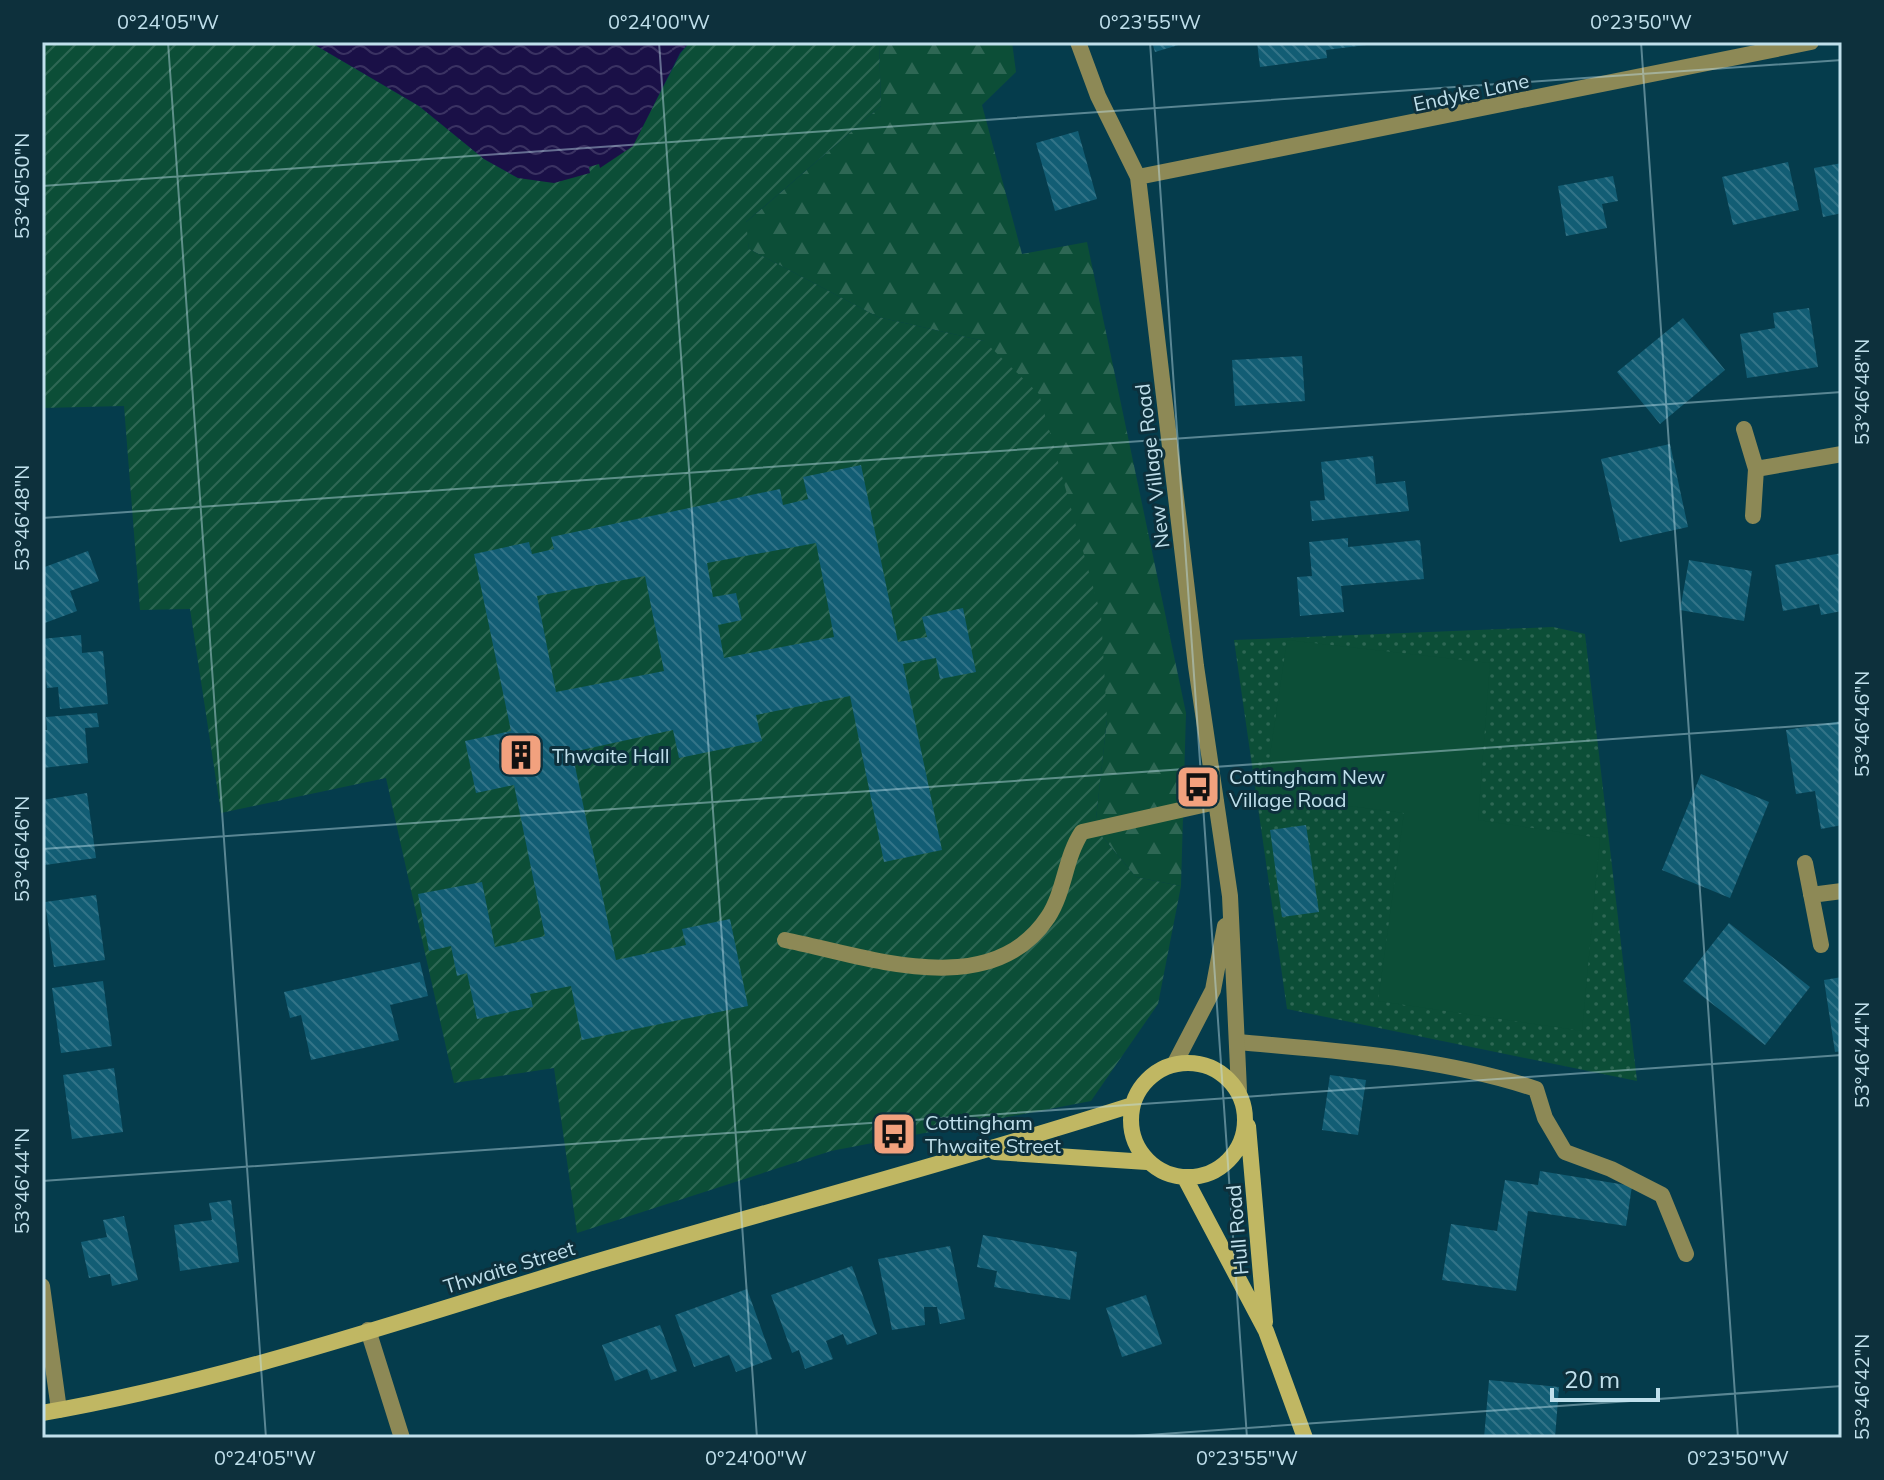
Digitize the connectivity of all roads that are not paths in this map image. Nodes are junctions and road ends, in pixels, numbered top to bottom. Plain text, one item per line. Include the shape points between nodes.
1 (1078, 42) edge
2 (1811, 42) edge
3 (1138, 177) junction
4 (1744, 429) dead end
5 (1842, 454) edge
6 (1756, 469) junction
7 (1753, 516) dead end
8 (1216, 802) junction
9 (1805, 863) dead end
10 (1842, 891) edge
11 (1811, 895) junction
12 (1230, 896) junction
13 (785, 940) dead end
14 (1821, 945) dead end
15 (1237, 1042) junction
16 (1175, 1063) junction
17 (1239, 1090) junction
18 (1132, 1105) junction
19 (1248, 1124) junction
20 (985, 1152) junction
21 (1147, 1162) junction
22 (1186, 1180) junction
23 (1686, 1254) dead end
24 (42, 1286) edge
25 (368, 1330) junction
26 (1266, 1331) junction
27 (50, 1412) edge
28 (402, 1438) edge
29 (1305, 1438) edge

1 - 3 street, New Village Road
2 - 3 street, Endyke Lane
3 - 8 street, New Village Road
4 - 6 street
5 - 6 street
6 - 7 street
8 - 12 street, New Village Road
8 - 13 street via 1082,832 1048,916 1026,941 994,960 946,971
9 - 11 street
10 - 11 street
11 - 14 street
12 - 15 street
12 - 16 street via 1213,990
15 - 17 street
15 - 23 street via 1479,1073 1536,1089 1565,1152 1662,1195
16 - 17 main road via 1217,1068
16 - 18 main road via 1148,1078
17 - 19 main road
18 - 20 main road, Thwaite Street
18 - 21 main road via 1131,1134
19 - 22 main road via 1232,1161
19 - 26 main road, Hull Road
20 - 21 main road, Thwaite Street
20 - 25 main road, Thwaite Street
21 - 22 main road
22 - 26 main road, Hull Road
24 - 27 street
25 - 27 main road, Thwaite Street via 203,1380
25 - 28 street
26 - 29 main road, Hull Road

